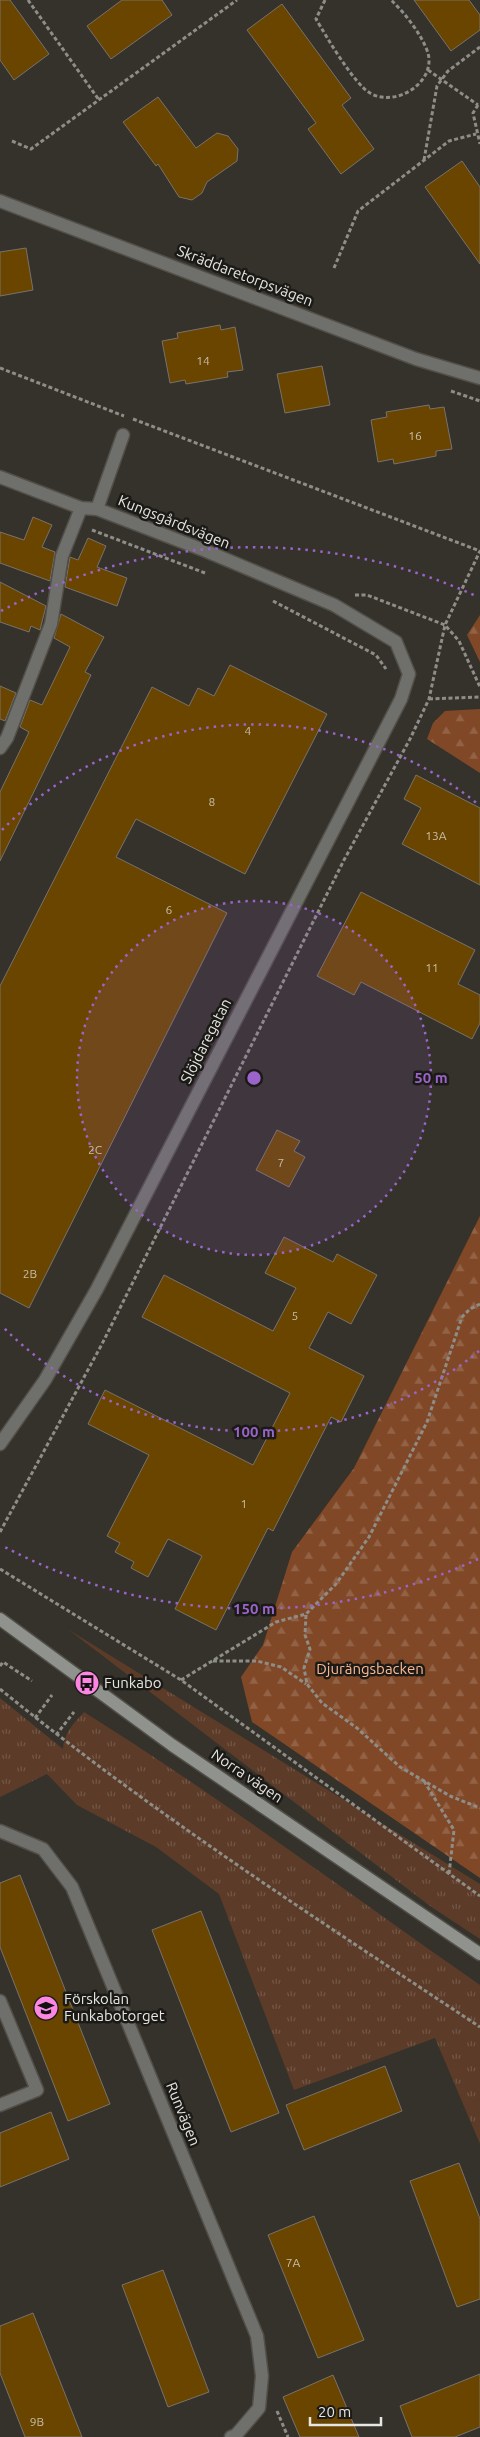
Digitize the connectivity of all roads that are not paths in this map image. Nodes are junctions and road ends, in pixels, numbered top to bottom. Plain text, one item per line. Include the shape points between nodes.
1 (0, 201) edge
2 (480, 378) edge
3 (123, 435) dead end
4 (0, 477) edge
5 (81, 508) junction
6 (97, 509) junction
7 (396, 642) joint
8 (0, 748) edge
9 (0, 1444) edge
10 (0, 1619) edge
11 (0, 1831) edge
12 (480, 1954) edge
13 (0, 2000) edge
14 (0, 2105) edge
15 (231, 2437) edge

1 - 2 street, Skräddaretorpsvägen via 416,359
3 - 6 street
4 - 5 street, Kungsgårdsvägen
5 - 6 street, Kungsgårdsvägen
5 - 8 street via 62,556 51,624 39,660
6 - 7 street, Kungsgårdsvägen via 334,605
7 - 9 street, Slöjdaregatan via 409,674 401,699 97,1289 45,1380
10 - 12 main road, Norra vägen via 172,1745
11 - 15 street, Runvägen via 43,1849 72,1887 257,2336 262,2376 259,2408
13 - 14 street via 37,2090

